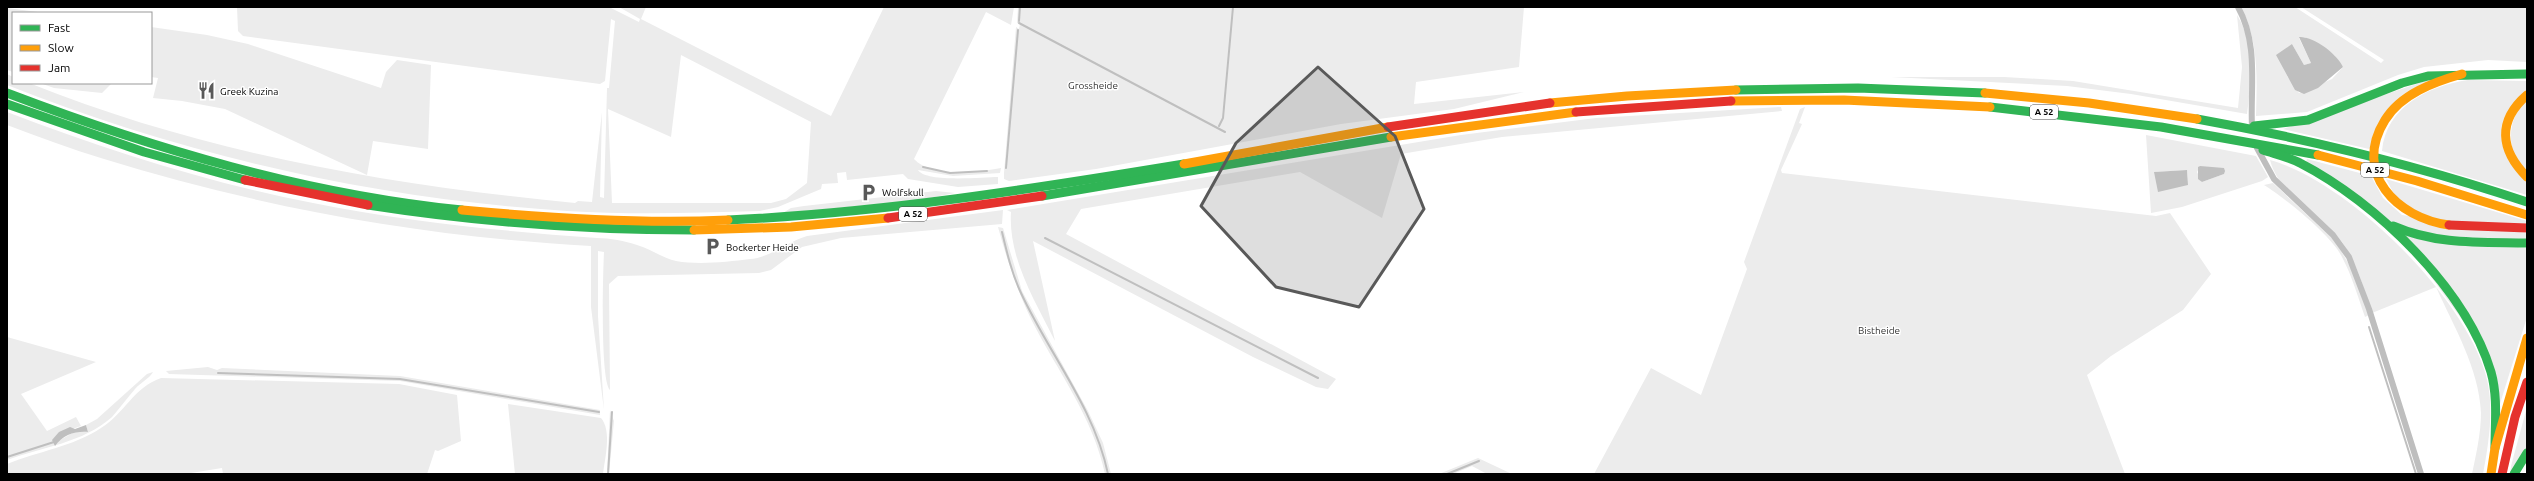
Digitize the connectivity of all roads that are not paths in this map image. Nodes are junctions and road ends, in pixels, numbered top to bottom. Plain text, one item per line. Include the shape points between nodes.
1 (2238, 7) edge
2 (2462, 74) junction
3 (2527, 74) edge
4 (7, 93) edge
5 (2527, 95) edge
6 (7, 104) edge
7 (2241, 127) junction
8 (2219, 136) junction
9 (2527, 177) edge
10 (2527, 202) edge
11 (2365, 208) junction
12 (2527, 215) edge
13 (2527, 228) edge
14 (2527, 243) edge
15 (2527, 338) edge
16 (2527, 382) edge
17 (2495, 448) junction
18 (2527, 453) edge
19 (2421, 474) edge
20 (2491, 474) edge
21 (2502, 474) edge
22 (2514, 474) edge

1 - 19 street via 2250,38 2252,53 2251,107 2256,144 2274,179 2333,235 2349,257 2369,309
2 - 3 highway
2 - 7 highway via 2428,76 2402,83 2308,120
2 - 13 highway via 2420,90 2396,107 2378,134 2374,159 2376,174 2387,195 2403,210 2430,221 2455,226
4 - 7 highway, A 52 via 109,131 192,157 318,187 493,213 670,221 814,215 962,198 1411,124 1623,96 1726,90 1834,88 2011,95 2125,108
5 - 9 highway via 2514,107 2504,131 2504,142 2511,159
6 - 8 highway, A 52 via 188,166 316,196 454,218 613,230 772,228 876,219 1181,174 1410,134 1561,114 1720,100 1828,99 1982,107 2069,114
7 - 10 highway, A 52 via 2434,174
8 - 11 highway via 2298,162 2321,174
8 - 12 highway, A 52 via 2302,152 2378,171
11 - 14 highway via 2404,231 2425,239 2464,243
11 - 17 highway via 2423,262 2456,305 2482,348 2489,365 2496,402
15 - 17 highway
16 - 21 highway via 2515,417
17 - 20 highway
18 - 22 highway

